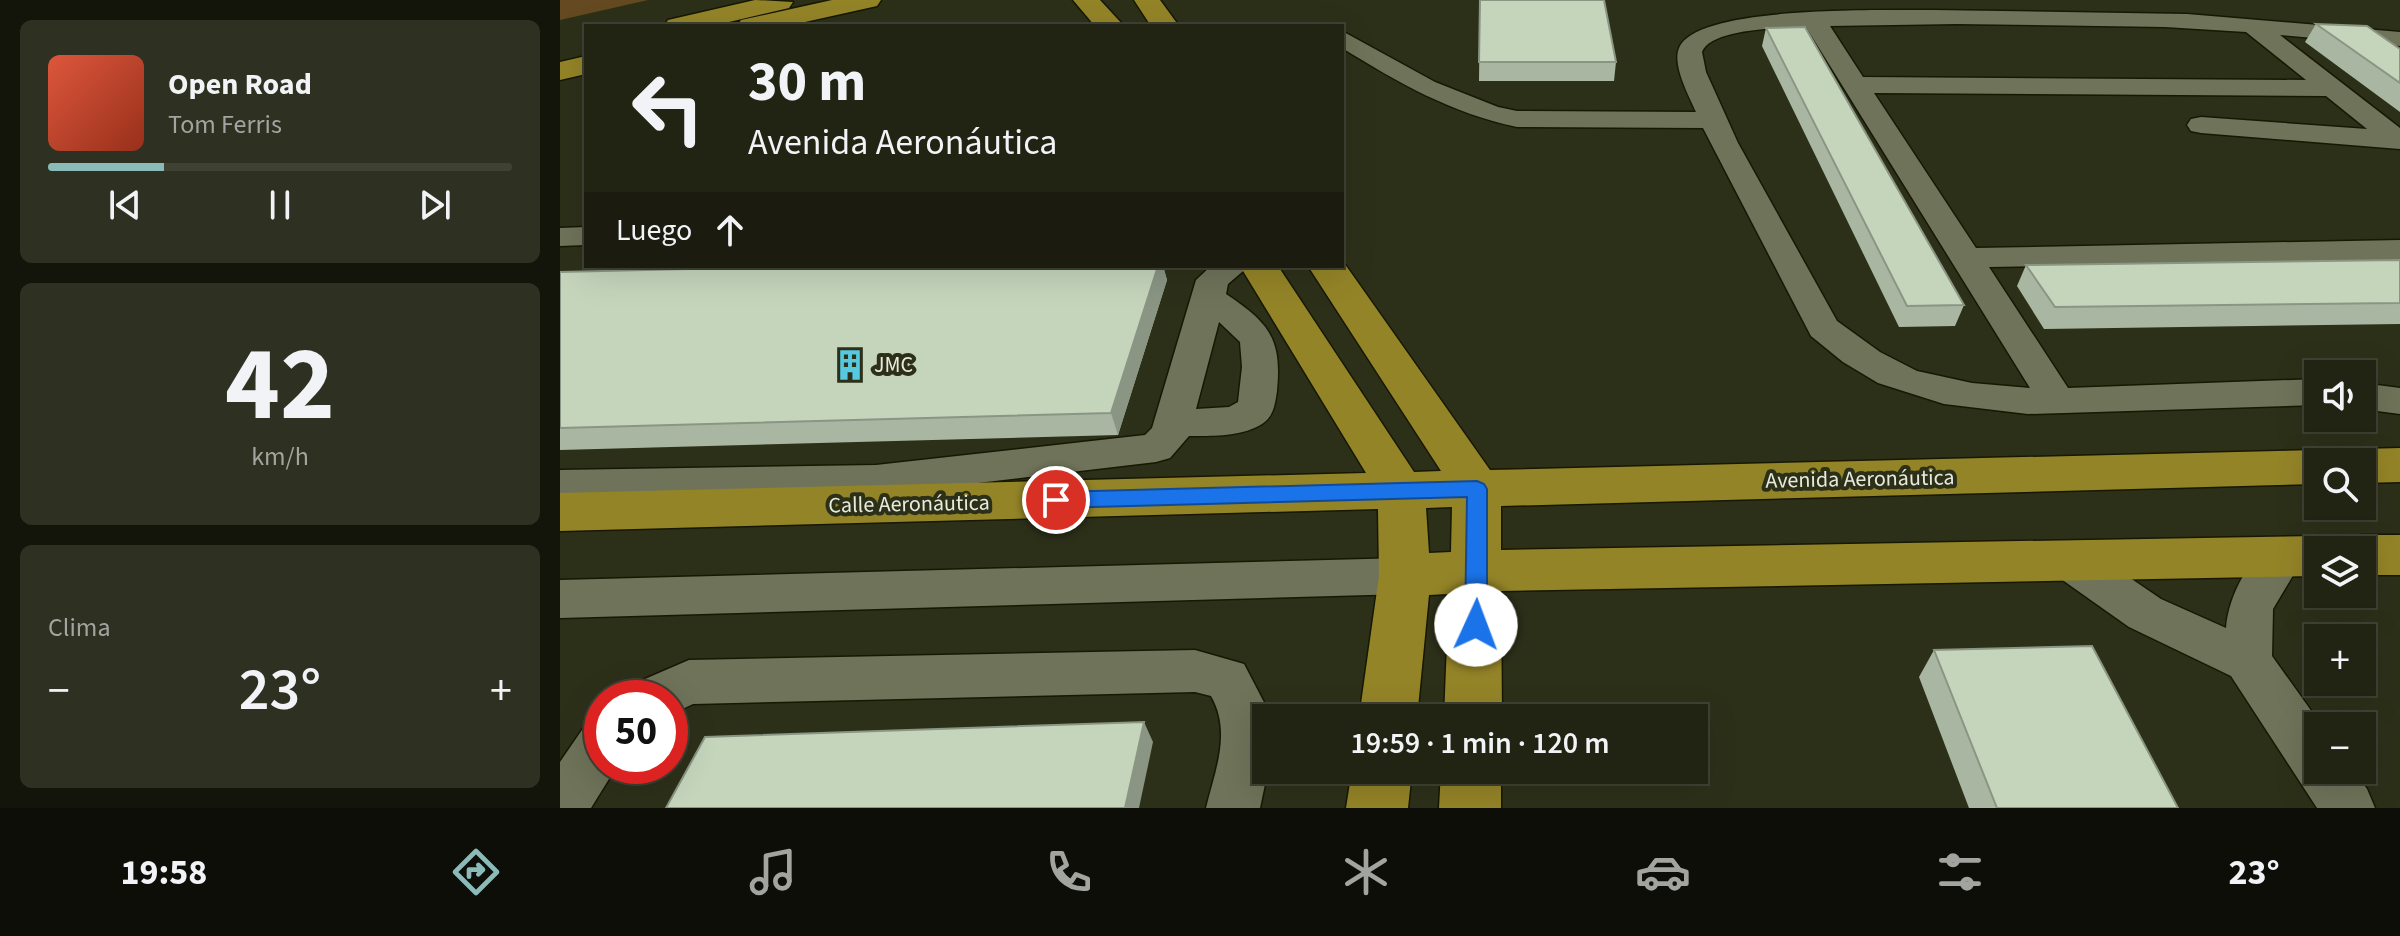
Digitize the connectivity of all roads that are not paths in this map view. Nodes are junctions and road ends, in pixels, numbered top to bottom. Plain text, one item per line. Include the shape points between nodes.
1 (791, 0) edge
2 (868, 0) edge
3 (1064, 0) edge
4 (1147, 0) edge
5 (1097, 12) edge
6 (1814, 20) junction
7 (687, 24) edge
8 (760, 24) edge
9 (1164, 24) edge
10 (2253, 26) junction
11 (1344, 39) edge
12 (2400, 39) edge
13 (584, 48) edge
14 (560, 54) edge
15 (584, 65) edge
16 (560, 71) edge
17 (1853, 85) junction
18 (2332, 88) junction
19 (1712, 120) junction
20 (2201, 125) dead end
21 (2398, 140) edge
22 (584, 236) edge
23 (560, 237) edge
24 (2400, 250) edge
25 (1964, 258) junction
26 (1230, 268) edge
27 (1260, 268) edge
28 (1328, 268) edge
29 (1208, 298) junction
30 (2400, 389) edge
31 (2376, 392) edge
32 (2304, 393) edge
33 (2376, 396) edge
34 (2400, 401) edge
35 (2058, 402) junction
36 (1173, 422) junction
37 (2400, 465) edge
38 (2376, 466) edge
39 (2304, 467) edge
40 (560, 485) edge
41 (1477, 489) junction
42 (1401, 491) junction
43 (560, 512) edge
44 (2376, 555) edge
45 (2400, 555) edge
46 (2300, 556) edge
47 (2070, 561) junction
48 (1478, 571) junction
49 (1405, 576) junction
50 (560, 599) edge
51 (2248, 661) junction
52 (688, 682) edge
53 (1390, 704) edge
54 (1473, 704) edge
55 (2304, 743) edge
56 (584, 771) edge
57 (1380, 784) edge
58 (1471, 784) edge
59 (2332, 784) edge
60 (560, 808) edge
61 (1233, 808) edge
62 (1377, 808) edge
63 (1470, 808) edge
64 (2348, 808) edge

1 - 7 main road
2 - 8 main road
3 - 5 main road
4 - 9 main road
6 - 10 lane via 2160,19
6 - 17 lane
6 - 19 lane via 1737,26 1696,40 1689,59
10 - 12 lane
10 - 18 lane
11 - 19 lane via 1429,90 1490,115
13 - 14 main road
15 - 16 main road
17 - 18 lane
17 - 25 lane
18 - 21 lane
19 - 35 lane via 1823,328 1849,351 1916,384 1962,394
20 - 21 lane
22 - 23 lane
24 - 25 lane
25 - 35 lane
26 - 29 lane via 1213,280
27 - 42 main road
28 - 41 main road
29 - 36 lane
29 - 36 lane via 1247,323 1262,348 1256,408 1239,419
30 - 31 lane
32 - 35 lane
33 - 34 lane
36 - 40 lane via 1165,442 1141,451 913,477
37 - 38 main road
39 - 41 main road, Avenida Aeronáutica
41 - 42 main road, Avenida Aeronáutica
41 - 48 main road
42 - 43 main road, Calle Aeronáutica
42 - 49 main road
44 - 45 main road
46 - 47 main road
46 - 51 lane via 2250,606
47 - 48 main road
47 - 51 lane via 2145,613
48 - 49 main road
48 - 54 main road
49 - 50 lane
49 - 53 main road
51 - 55 lane
52 - 61 lane via 1195,671 1227,679 1243,702 1249,728
56 - 60 lane
57 - 62 main road
58 - 63 main road
59 - 64 lane

